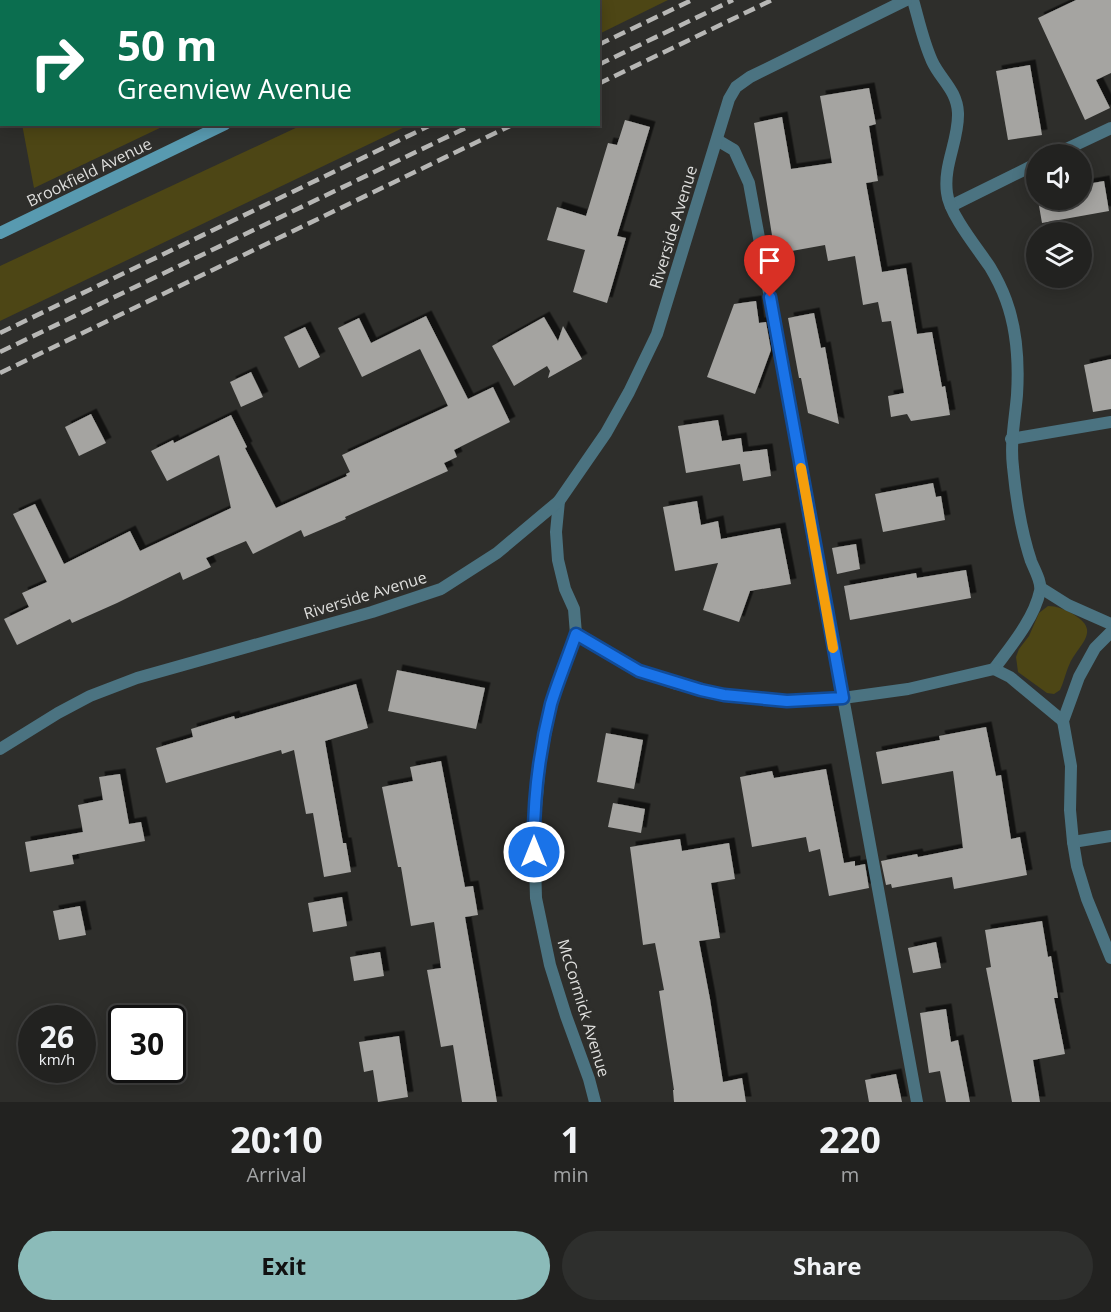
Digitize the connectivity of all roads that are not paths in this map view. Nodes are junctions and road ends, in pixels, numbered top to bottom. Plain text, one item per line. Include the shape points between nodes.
1 (906, 0) edge
2 (913, 0) edge
3 (221, 126) edge
4 (1111, 128) edge
5 (717, 140) junction
6 (1077, 144) edge
7 (1026, 169) edge
8 (951, 206) junction
9 (0, 233) edge
10 (1111, 422) edge
11 (1011, 439) junction
12 (559, 501) junction
13 (1041, 588) junction
14 (1111, 624) edge
15 (1111, 632) edge
16 (576, 634) junction
17 (994, 669) junction
18 (843, 698) junction
19 (1063, 721) junction
20 (0, 749) edge
21 (1111, 836) edge
22 (1073, 842) junction
23 (1111, 958) edge
24 (595, 1102) edge
25 (917, 1102) edge

1 - 5 street, Riverside Avenue via 736,87
2 - 8 street via 925,46 952,89 958,111 947,173 946,194
3 - 9 street, Brookfield Avenue
4 - 6 street
5 - 12 street, Riverside Avenue via 657,334 630,393
5 - 18 street via 734,150 749,183
7 - 8 street
8 - 11 street via 992,270 1015,333 1017,394
10 - 11 street
11 - 13 street via 1020,512
12 - 16 street, McCormick Avenue via 558,560 574,609
12 - 20 street, Riverside Avenue via 497,553 441,589 137,678 82,700
13 - 14 street
13 - 17 street via 1034,609
15 - 19 street via 1089,657
16 - 18 street via 639,671 689,687 787,701
16 - 24 street, McCormick Avenue via 551,705 540,763 534,829 536,898 550,965
17 - 18 street via 908,689
17 - 19 street via 1010,677
18 - 25 street
19 - 22 street via 1071,766
21 - 22 street
22 - 23 street via 1087,899

